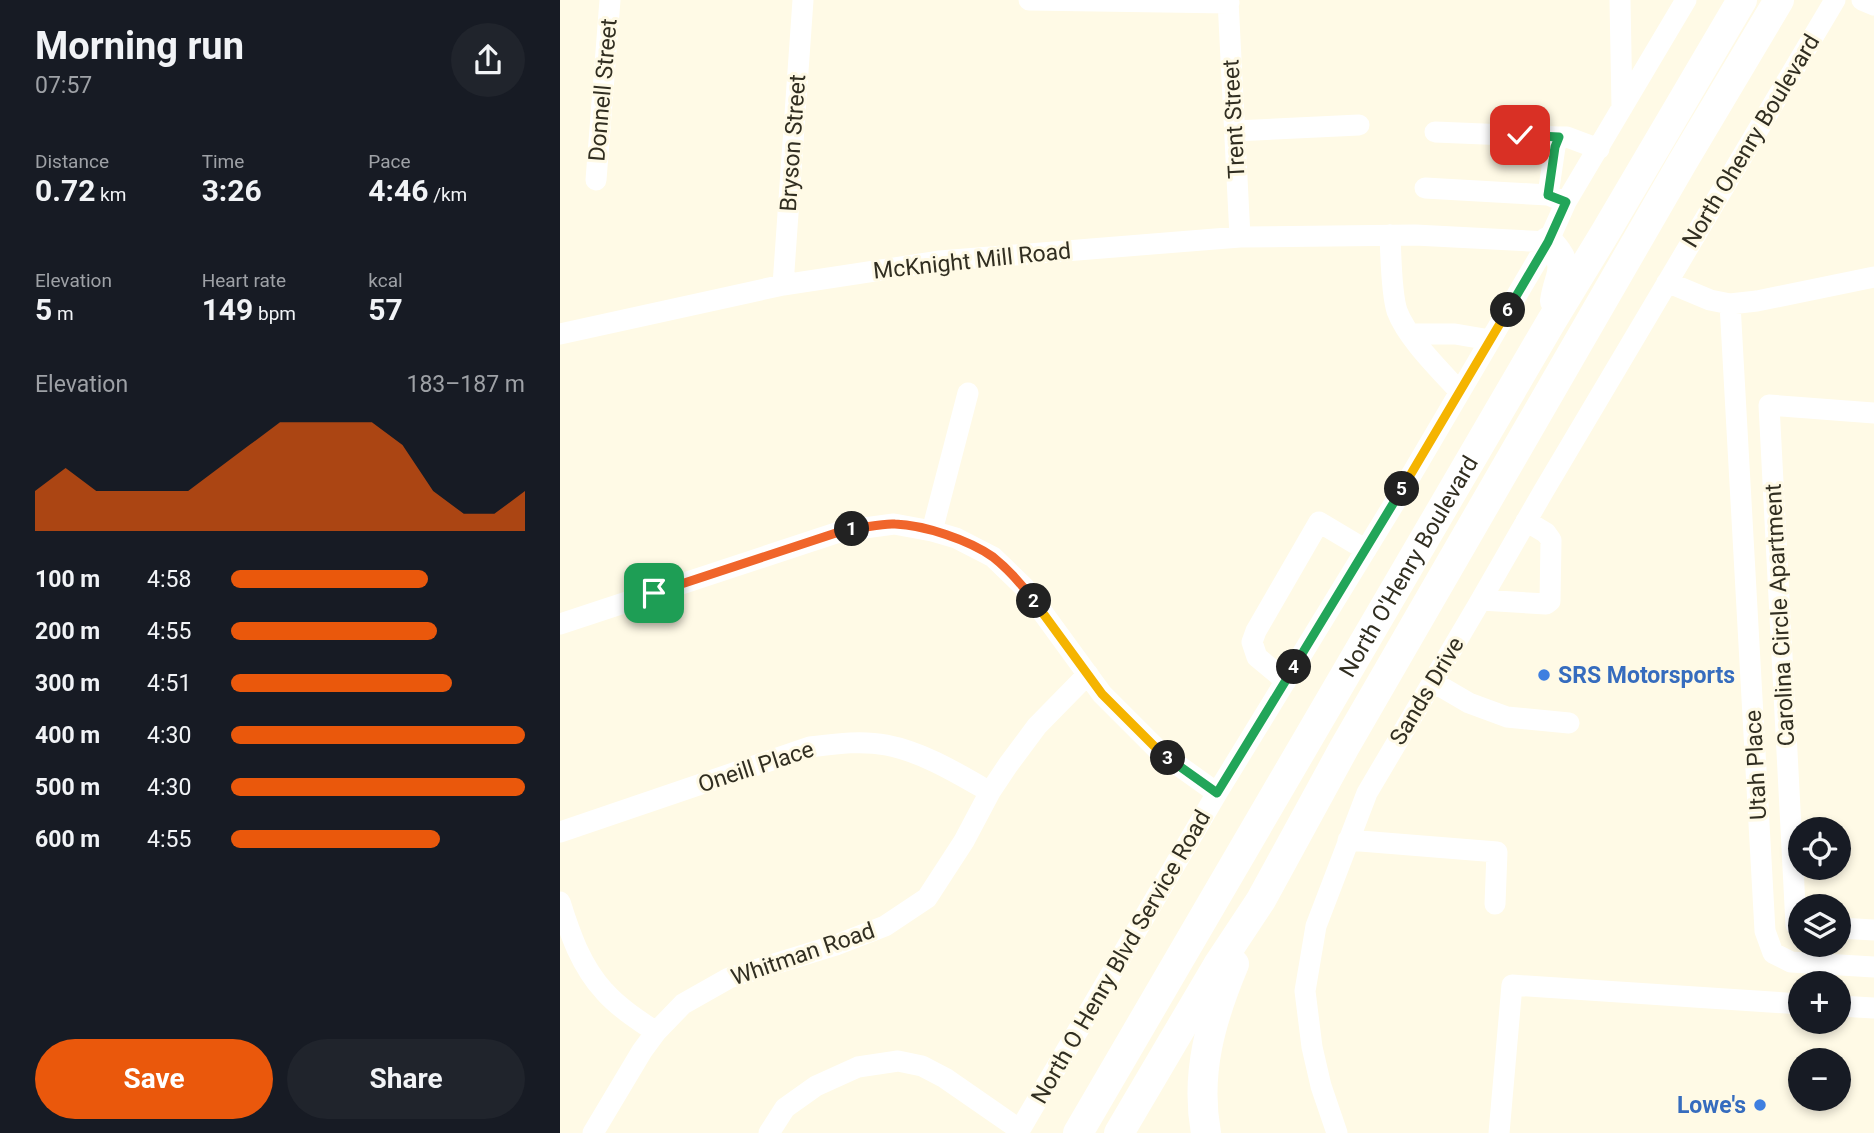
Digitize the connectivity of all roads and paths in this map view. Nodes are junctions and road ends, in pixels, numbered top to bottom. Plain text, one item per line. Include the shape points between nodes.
1 (610, 0) edge
2 (803, 0) edge
3 (1029, 0) edge
4 (1620, 0) edge
5 (1686, 0) edge
6 (1742, 0) edge
7 (1779, 0) edge
8 (1835, 0) edge
9 (1862, 0) edge
10 (1228, 2) edge
11 (1874, 5) edge
12 (1622, 108) junction
13 (1359, 125) dead end
14 (1234, 131) junction
15 (1435, 132) dead end
16 (1559, 137) junction
17 (1599, 149) junction
18 (596, 180) dead end
19 (1425, 188) dead end
20 (1557, 199) junction
21 (1605, 233) junction
22 (1390, 235) junction
23 (1240, 237) junction
24 (1548, 242) junction
25 (1874, 277) edge
26 (1667, 282) junction
27 (783, 285) junction
28 (1730, 304) junction
29 (1551, 322) junction
30 (560, 334) edge
31 (1411, 334) junction
32 (1490, 340) junction
33 (1460, 392) junction
34 (968, 393) dead end
35 (1737, 403) junction
36 (1769, 405) junction
37 (1874, 413) edge
38 (1526, 521) junction
39 (932, 531) junction
40 (1366, 550) junction
41 (1481, 600) junction
42 (560, 624) edge
43 (1088, 674) junction
44 (1286, 681) junction
45 (1433, 682) junction
46 (1569, 723) dead end
47 (990, 792) junction
48 (1217, 793) junction
49 (560, 832) edge
50 (1348, 840) junction
51 (1794, 894) edge
52 (1261, 900) junction
53 (560, 902) edge
54 (1495, 904) dead end
55 (1851, 929) edge
56 (1874, 930) edge
57 (1874, 967) edge
58 (1788, 1003) edge
59 (1851, 1007) edge
60 (1874, 1008) edge
61 (656, 1032) junction
62 (1019, 1131) edge
63 (593, 1133) edge
64 (769, 1133) edge
65 (1079, 1133) edge
66 (1119, 1133) edge
67 (1206, 1133) edge
68 (1337, 1133) edge
69 (1499, 1133) edge

1 - 18 street, Donnell Street
2 - 27 street, Bryson Street
3 - 10 street
4 - 12 street
5 - 12 street
6 - 21 highway, North O'Henry Boulevard
7 - 52 highway, North O'Henry Boulevard via 1351,736
8 - 26 street, North Ohenry Boulevard
9 - 11 street
10 - 14 street, Trent Street
12 - 17 street
13 - 14 street
14 - 23 street, Trent Street
15 - 16 street
16 - 17 street
16 - 20 street via 1555,147
17 - 20 street
19 - 20 street
20 - 24 street
21 - 24 highway via 1582,244
21 - 29 highway, North O'Henry Boulevard
22 - 23 street, McKnight Mill Road
22 - 24 street, McKnight Mill Road
22 - 31 street via 1396,308
23 - 27 street, McKnight Mill Road via 940,261
24 - 29 highway via 1563,267
24 - 32 street, North O Henry Blvd Service Road
25 - 28 street
26 - 28 street
26 - 38 street, Sands Drive
27 - 30 street, McKnight Mill Road
28 - 35 street, Utah Place
29 - 65 highway, North O'Henry Boulevard
31 - 32 street
31 - 33 street
32 - 33 street, North O Henry Blvd Service Road
33 - 40 street, North O Henry Blvd Service Road
34 - 39 street
35 - 36 street
35 - 57 street, Utah Place via 1765,931 1773,953 1791,962
36 - 37 street
36 - 51 street, Carolina Circle Apartment
38 - 41 street, Sands Drive
38 - 41 street via 1551,540 1550,601
39 - 42 street via 894,524 842,531
39 - 43 street via 993,557 1024,587
40 - 44 street, North O Henry Blvd Service Road
40 - 44 street via 1319,522 1252,642 1257,657
41 - 45 street, Sands Drive
43 - 47 street, Whitman Road via 1037,726
43 - 48 street via 1161,753
44 - 48 street, North O Henry Blvd Service Road
45 - 46 street via 1507,717
45 - 50 street, Sands Drive via 1367,793
47 - 49 street, Oneill Place via 923,756 884,744 845,742 810,747
47 - 61 street, Whitman Road via 927,898 885,926 729,978 683,1004
48 - 62 street, North O Henry Blvd Service Road
50 - 54 street via 1497,852
50 - 68 street, Sands Drive via 1315,926 1305,991 1315,1060
52 - 66 highway, North O'Henry Boulevard
52 - 67 highway via 1208,1040 1202,1109
53 - 61 street via 580,957 604,991
55 - 56 street
58 - 69 street via 1512,985
59 - 60 street
61 - 63 street, Whitman Road
62 - 64 street via 945,1078 898,1061 858,1067 816,1086 785,1108

